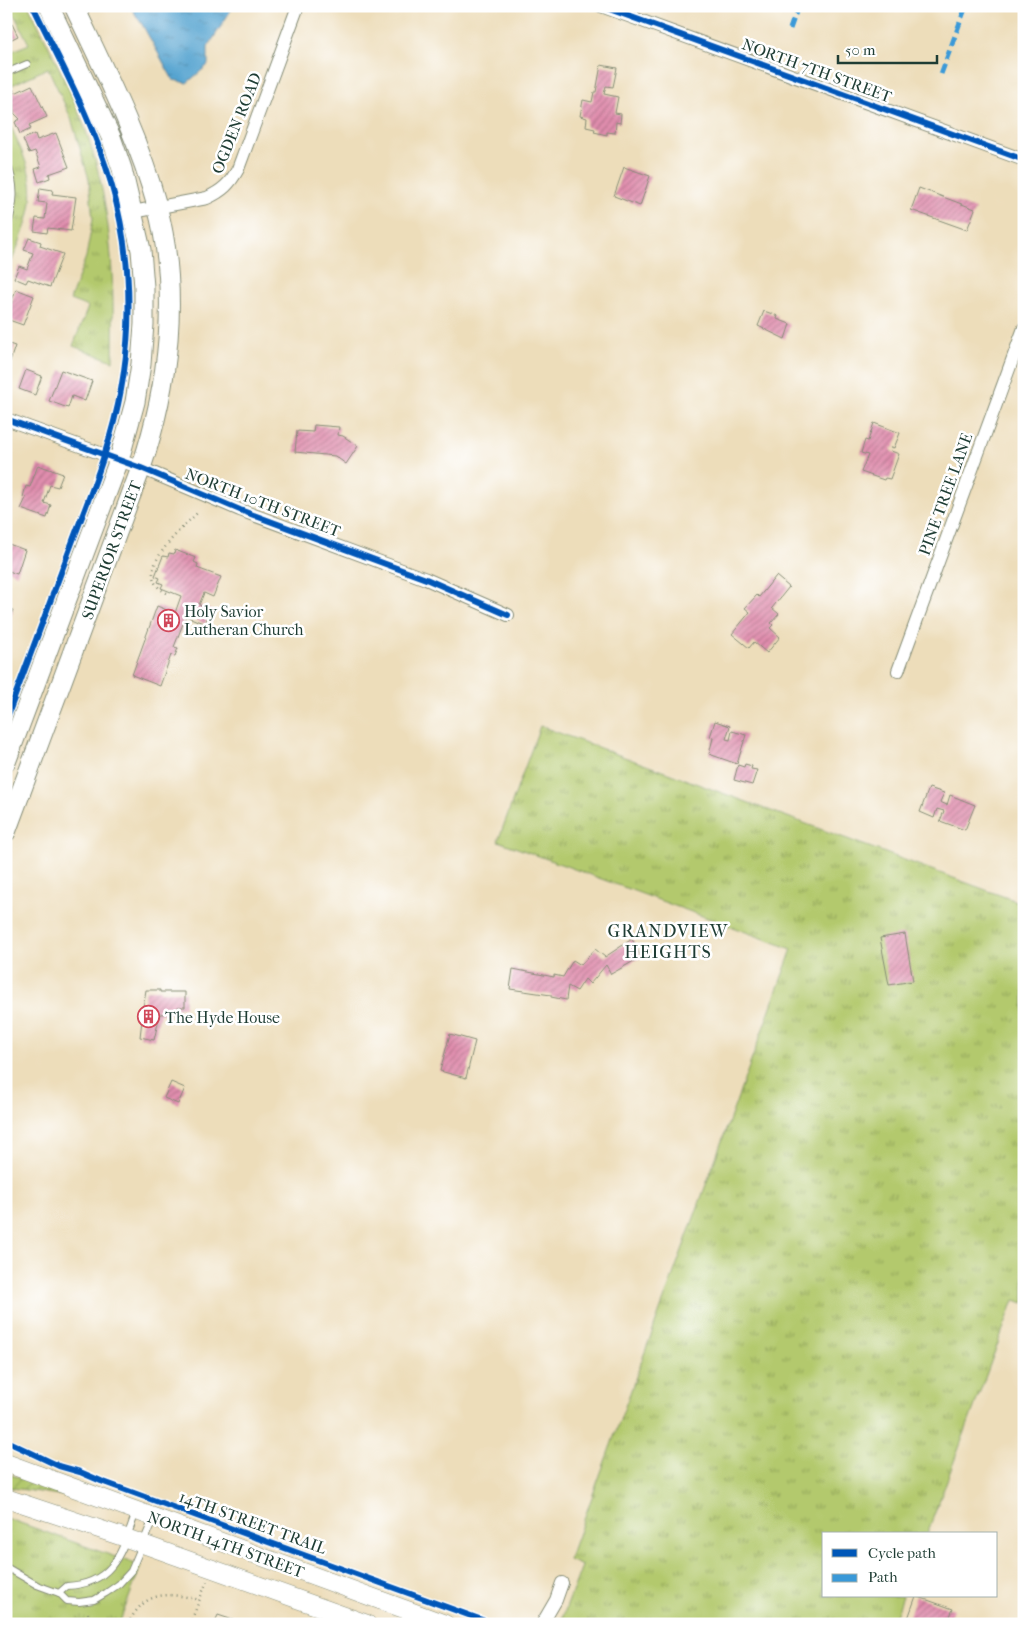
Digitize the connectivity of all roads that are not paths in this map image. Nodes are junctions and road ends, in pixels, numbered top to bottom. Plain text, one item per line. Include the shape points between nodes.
1 (49, 6) edge
2 (74, 6) edge
3 (298, 6) edge
4 (600, 6) edge
5 (27, 64) dead end
6 (6, 73) edge
7 (1024, 160) edge
8 (6, 161) edge
9 (157, 207) junction
10 (133, 212) junction
11 (6, 230) edge
12 (1024, 328) edge
13 (6, 419) edge
14 (119, 460) junction
15 (141, 468) junction
16 (508, 615) dead end
17 (898, 671) dead end
18 (6, 762) edge
19 (6, 832) edge
20 (6, 1463) edge
21 (6, 1498) edge
22 (136, 1511) junction
23 (153, 1517) junction
24 (126, 1538) junction
25 (143, 1545) junction
26 (6, 1567) edge
27 (562, 1583) dead end
28 (58, 1593) junction
29 (367, 1624) edge
30 (446, 1624) edge
31 (542, 1624) edge

1 - 10 main road, SUPERIOR STREET via 111,137
2 - 9 main road, SUPERIOR STREET via 127,118
3 - 9 street, OGDEN ROAD via 232,181 207,198
4 - 7 street, NORTH 7TH STREET
5 - 6 lane
8 - 11 lane via 14,185 14,201
9 - 10 street, OGDEN ROAD
9 - 15 main road, SUPERIOR STREET via 167,264 167,364 153,434
10 - 14 main road, SUPERIOR STREET via 141,250 144,324 136,393
12 - 17 street, PINE TREE LANE
13 - 14 street, NORTH 10TH STREET
14 - 15 street, NORTH 10TH STREET
14 - 18 main road, SUPERIOR STREET
15 - 16 street, NORTH 10TH STREET via 240,510 426,579
15 - 19 main road, SUPERIOR STREET
20 - 22 main road, NORTH 14TH STREET
21 - 24 main road, NORTH 14TH STREET
22 - 23 main road, NORTH 14TH STREET
22 - 24 lane
23 - 25 lane
23 - 30 main road, NORTH 14TH STREET
24 - 25 main road, NORTH 14TH STREET
24 - 28 lane via 110,1569 100,1577 67,1586
25 - 28 lane via 131,1570 119,1584 94,1600 67,1601
25 - 29 main road, NORTH 14TH STREET
26 - 28 lane
27 - 31 street

